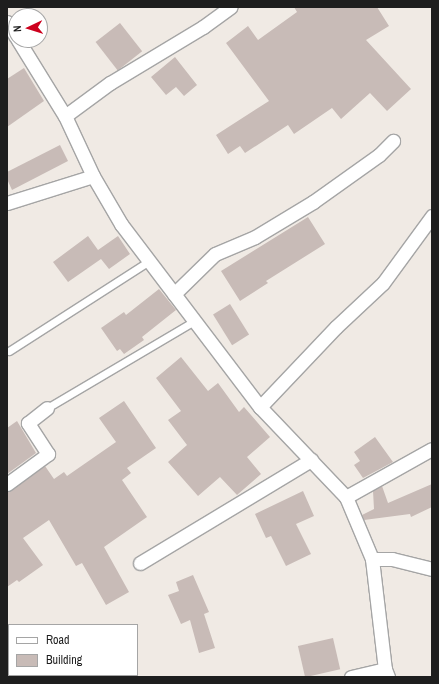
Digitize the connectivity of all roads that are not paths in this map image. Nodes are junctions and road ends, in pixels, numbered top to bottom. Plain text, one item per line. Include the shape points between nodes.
1 (232, 7) edge
2 (23, 48) edge
3 (65, 116) junction
4 (393, 141) dead end
5 (93, 176) junction
6 (7, 203) edge
7 (432, 216) edge
8 (148, 261) junction
9 (174, 294) junction
10 (194, 322) junction
11 (9, 351) dead end
12 (260, 407) junction
13 (47, 408) joint
14 (432, 449) edge
15 (311, 460) junction
16 (7, 484) edge
17 (346, 497) junction
18 (372, 559) junction
19 (140, 563) dead end
20 (432, 569) edge
21 (387, 673) edge
22 (352, 677) edge

1 - 3 street via 110,83
2 - 3 street
3 - 5 street
4 - 9 street via 379,155 313,202 254,237 215,254
5 - 6 street
5 - 8 street via 121,224
7 - 12 street via 383,283 336,327
8 - 9 street
8 - 11 lane
9 - 10 street
10 - 12 street
10 - 13 lane
12 - 15 street
13 - 16 street via 28,423 48,454
14 - 17 street
15 - 17 street
15 - 19 street
17 - 18 street
18 - 20 street via 392,559
18 - 21 street
21 - 22 street

